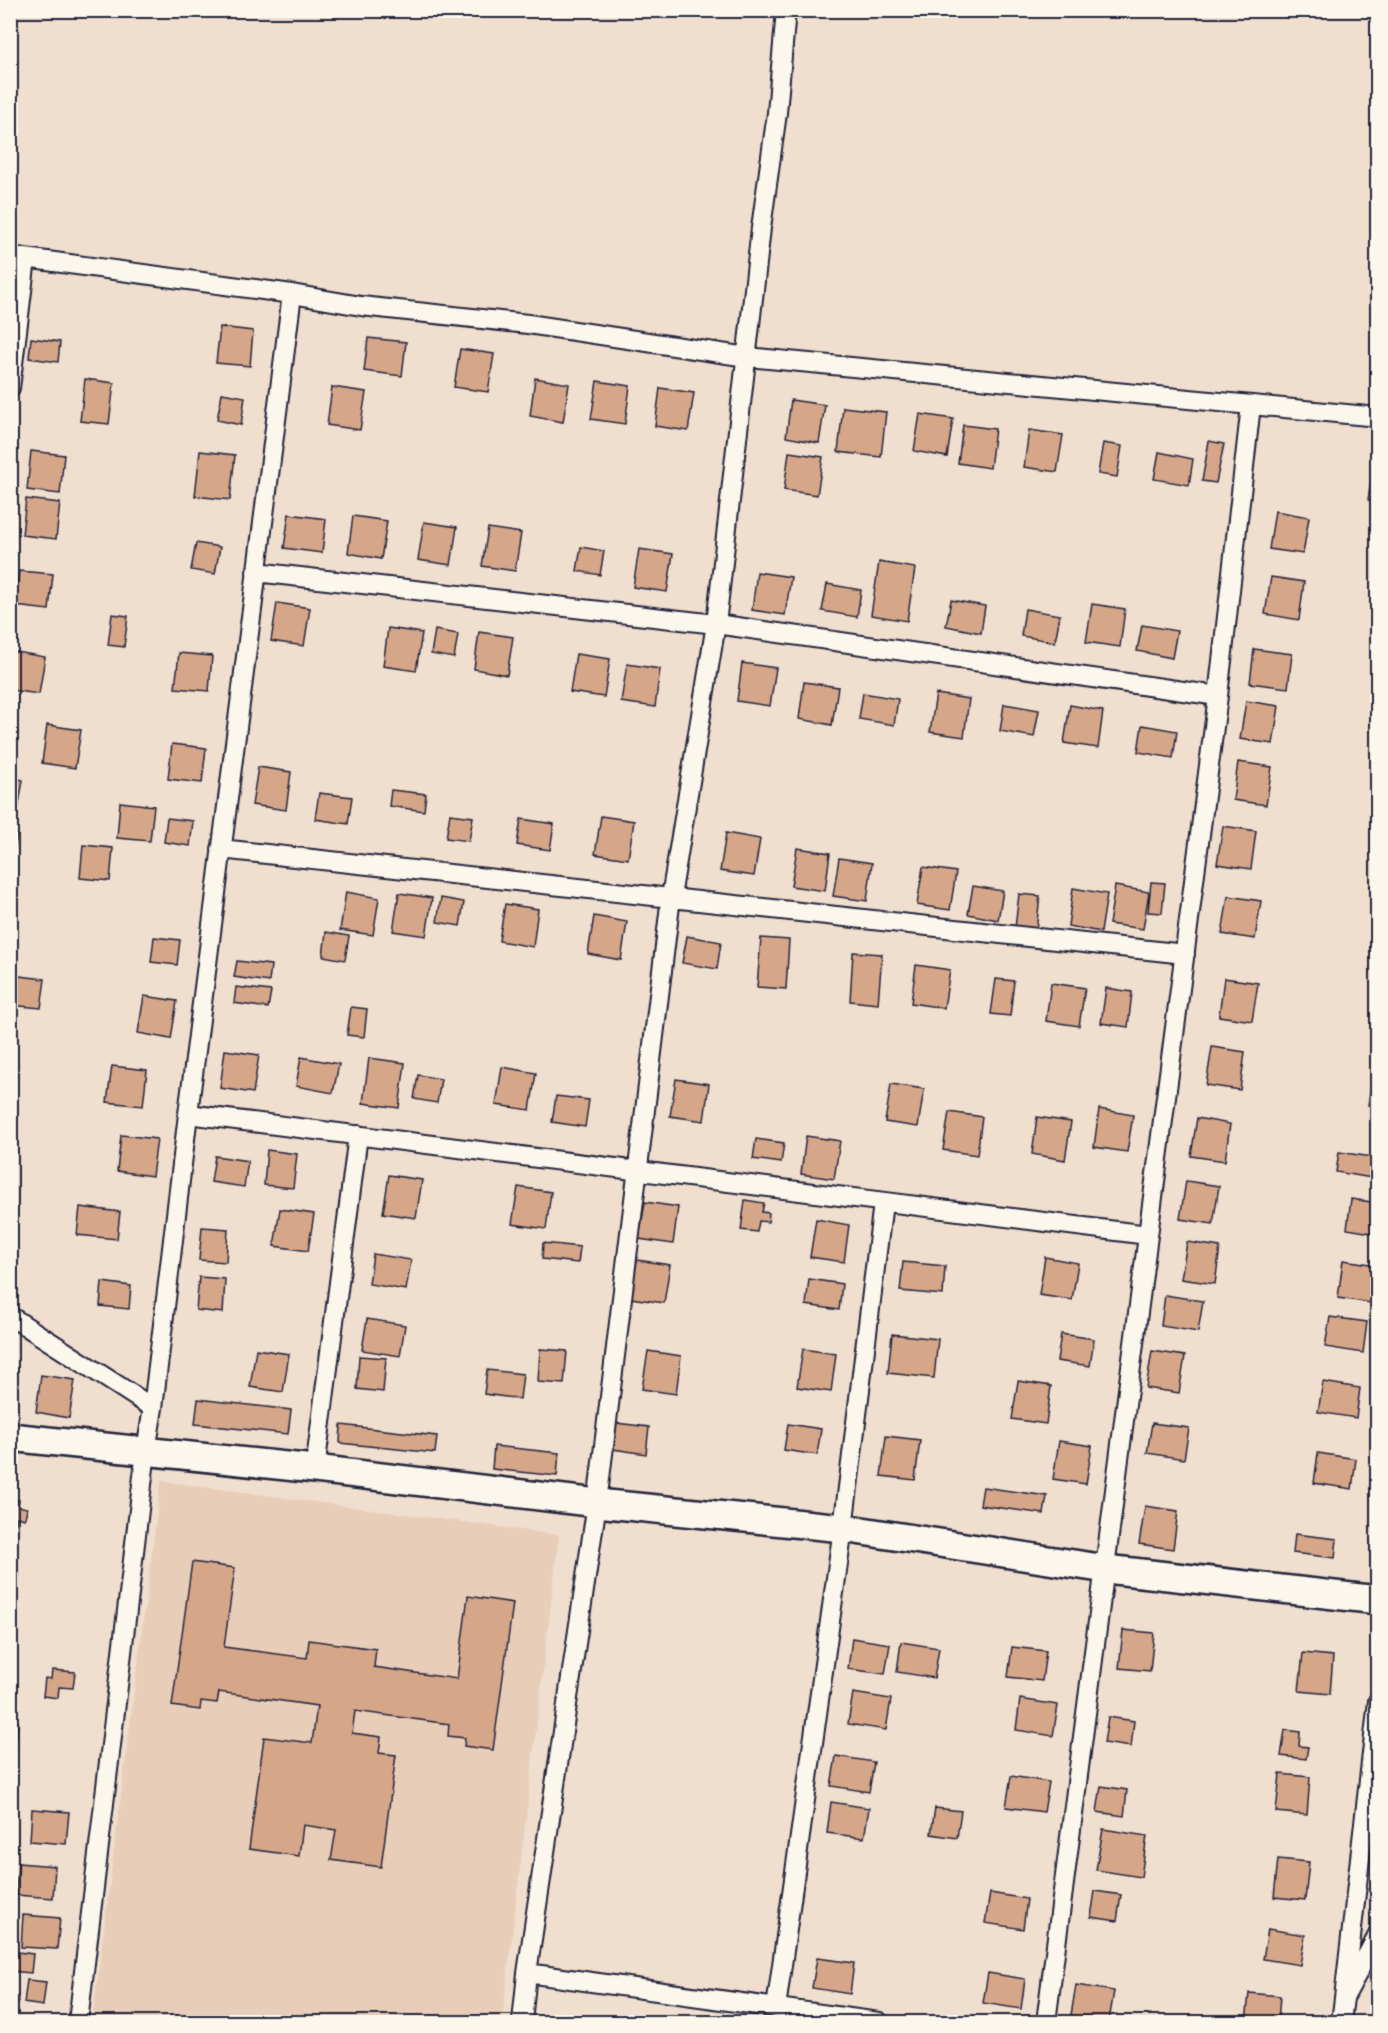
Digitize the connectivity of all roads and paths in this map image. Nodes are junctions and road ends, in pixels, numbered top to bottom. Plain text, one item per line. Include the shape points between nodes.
1 (786, 10) edge
2 (18, 257) edge
3 (292, 294) junction
4 (747, 357) junction
5 (10, 388) edge
6 (1251, 405) junction
7 (1377, 417) edge
8 (256, 572) junction
9 (716, 624) junction
10 (1218, 696) junction
11 (221, 849) junction
12 (671, 897) junction
13 (1185, 954) junction
14 (188, 1114) junction
15 (358, 1136) junction
16 (638, 1171) junction
17 (883, 1203) junction
18 (1148, 1235) junction
19 (10, 1316) edge
20 (153, 1408) junction
21 (10, 1437) edge
22 (146, 1451) junction
23 (315, 1469) junction
24 (597, 1503) junction
25 (843, 1528) junction
26 (1106, 1569) junction
27 (1377, 1600) edge
28 (1377, 1701) edge
29 (1377, 1935) edge
30 (528, 1973) junction
31 (1344, 1998) junction
32 (776, 2008) junction
33 (78, 2022) edge
34 (522, 2022) edge
35 (879, 2022) edge
36 (1046, 2022) edge
37 (1341, 2022) edge

1 - 4 street
2 - 3 street
2 - 5 street
3 - 4 street
3 - 8 street
4 - 6 street
4 - 9 street
6 - 7 street
6 - 10 street
8 - 9 street
8 - 11 street
9 - 10 street
9 - 12 street
10 - 13 street
11 - 12 street
11 - 14 street
12 - 13 street
12 - 16 street
13 - 18 street
14 - 15 street
14 - 20 street
15 - 16 street
15 - 23 street
16 - 17 street
16 - 24 street
17 - 18 street
17 - 25 street
18 - 26 street
19 - 20 street
20 - 22 street
21 - 22 street
22 - 23 street
22 - 33 street
23 - 24 street
24 - 25 street
24 - 30 street
25 - 26 street
25 - 32 street
26 - 27 street
26 - 36 street
28 - 31 street
29 - 31 street
30 - 32 street
30 - 34 street
31 - 37 street
32 - 35 street

